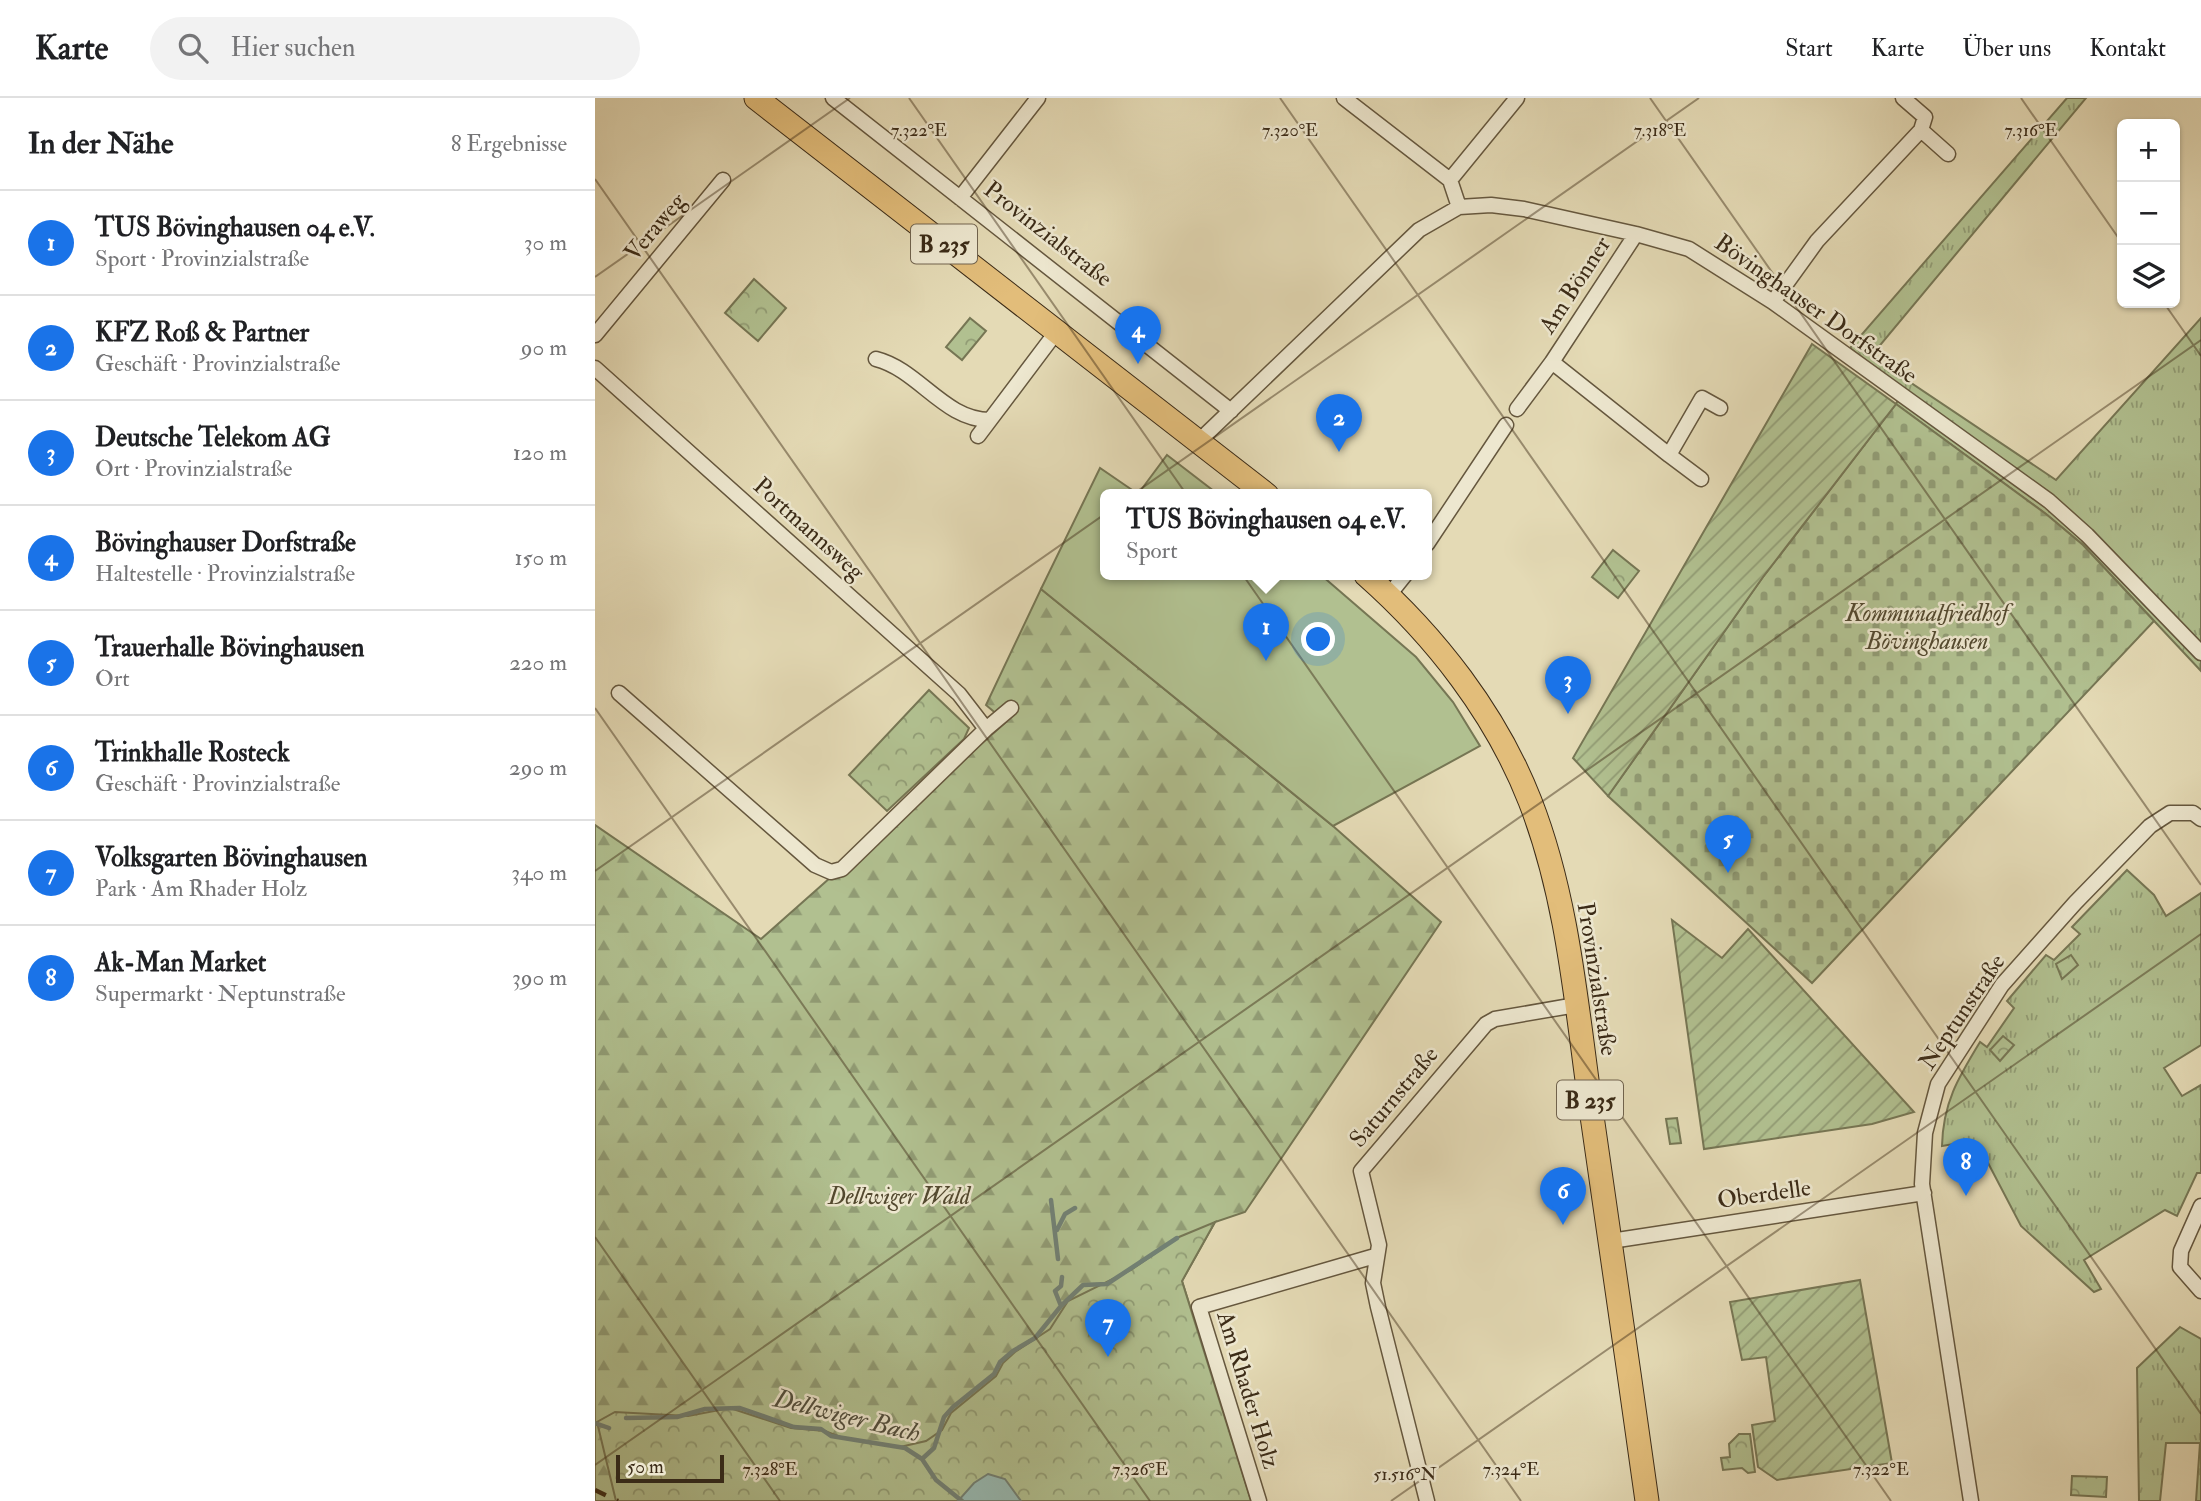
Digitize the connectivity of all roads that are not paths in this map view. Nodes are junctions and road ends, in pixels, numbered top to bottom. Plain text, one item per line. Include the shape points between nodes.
1 (756, 98) edge
2 (833, 98) edge
3 (1038, 98) edge
4 (1344, 98) edge
5 (1517, 98) edge
6 (1903, 98) edge
7 (1921, 130) junction
8 (1948, 154) dead end
9 (723, 180) dead end
10 (1450, 180) junction
11 (960, 198) junction
12 (1459, 207) junction
13 (1636, 234) junction
14 (1773, 302) junction
15 (1057, 331) junction
16 (595, 335) edge
17 (876, 359) dead end
18 (1552, 362) junction
19 (595, 368) edge
20 (1720, 408) dead end
21 (1517, 409) dead end
22 (1231, 411) junction
23 (990, 420) junction
24 (1506, 425) dead end
25 (978, 436) dead end
26 (1199, 441) junction
27 (1669, 455) junction
28 (1701, 479) dead end
29 (1259, 489) edge
30 (1432, 536) edge
31 (1372, 580) edge
32 (1401, 580) edge
33 (1389, 595) junction
34 (2201, 653) edge
35 (619, 693) dead end
36 (1011, 708) dead end
37 (986, 729) junction
38 (2201, 819) edge
39 (1576, 1005) junction
40 (1924, 1193) junction
41 (2201, 1206) edge
42 (1611, 1241) junction
43 (1375, 1256) junction
44 (2201, 1291) edge
45 (1259, 1501) edge
46 (1427, 1501) edge
47 (1647, 1501) edge
48 (1971, 1501) edge

1 - 15 main road, B 235
2 - 11 street, Provinzialstraße
3 - 11 street
4 - 10 street
5 - 10 street
6 - 7 street via 1925,117
7 - 8 street
7 - 14 street via 1817,241
9 - 16 street, Veraweg
10 - 12 street
11 - 22 street, Provinzialstraße
12 - 13 street, Bövinghauser Dorfstraße via 1524,209
12 - 22 street, Bövinghauser Dorfstraße via 1419,230
13 - 14 street, Bövinghauser Dorfstraße via 1689,249
13 - 18 street, Am Bönner
14 - 34 street, Bövinghauser Dorfstraße via 2049,500
15 - 23 street
15 - 26 main road, B 235
17 - 23 street via 894,364 956,411 974,420
18 - 21 street, Am Bönner
18 - 27 street, Am Bönner
19 - 37 street, Portmannsweg via 959,694
20 - 27 street via 1702,398
22 - 26 street, Bövinghauser Dorfstraße
23 - 25 street
24 - 30 street
26 - 29 main road, B 235
27 - 28 street, Am Bönner
31 - 33 main road, Provinzialstraße / B 235
32 - 33 street
33 - 39 main road, Provinzialstraße / B 235 via 1449,663 1499,737 1525,790 1555,884
35 - 37 street via 781,837 831,872 842,869
36 - 37 street
38 - 40 street, Neptunstraße via 2193,813 2170,813 2150,826 2002,985 1935,1094 1925,1133
39 - 42 main road, Provinzialstraße / B 235
39 - 43 street, Saturnstraße via 1486,1024 1366,1163 1361,1178 1379,1245
40 - 42 street, Oberdelle
40 - 48 street, Neptunstraße
41 - 44 street via 2181,1251 2180,1267
42 - 47 main road, Provinzialstraße / B 235
43 - 45 street, Am Rhader Holz via 1199,1307
43 - 46 street, Saturnstraße via 1377,1307

